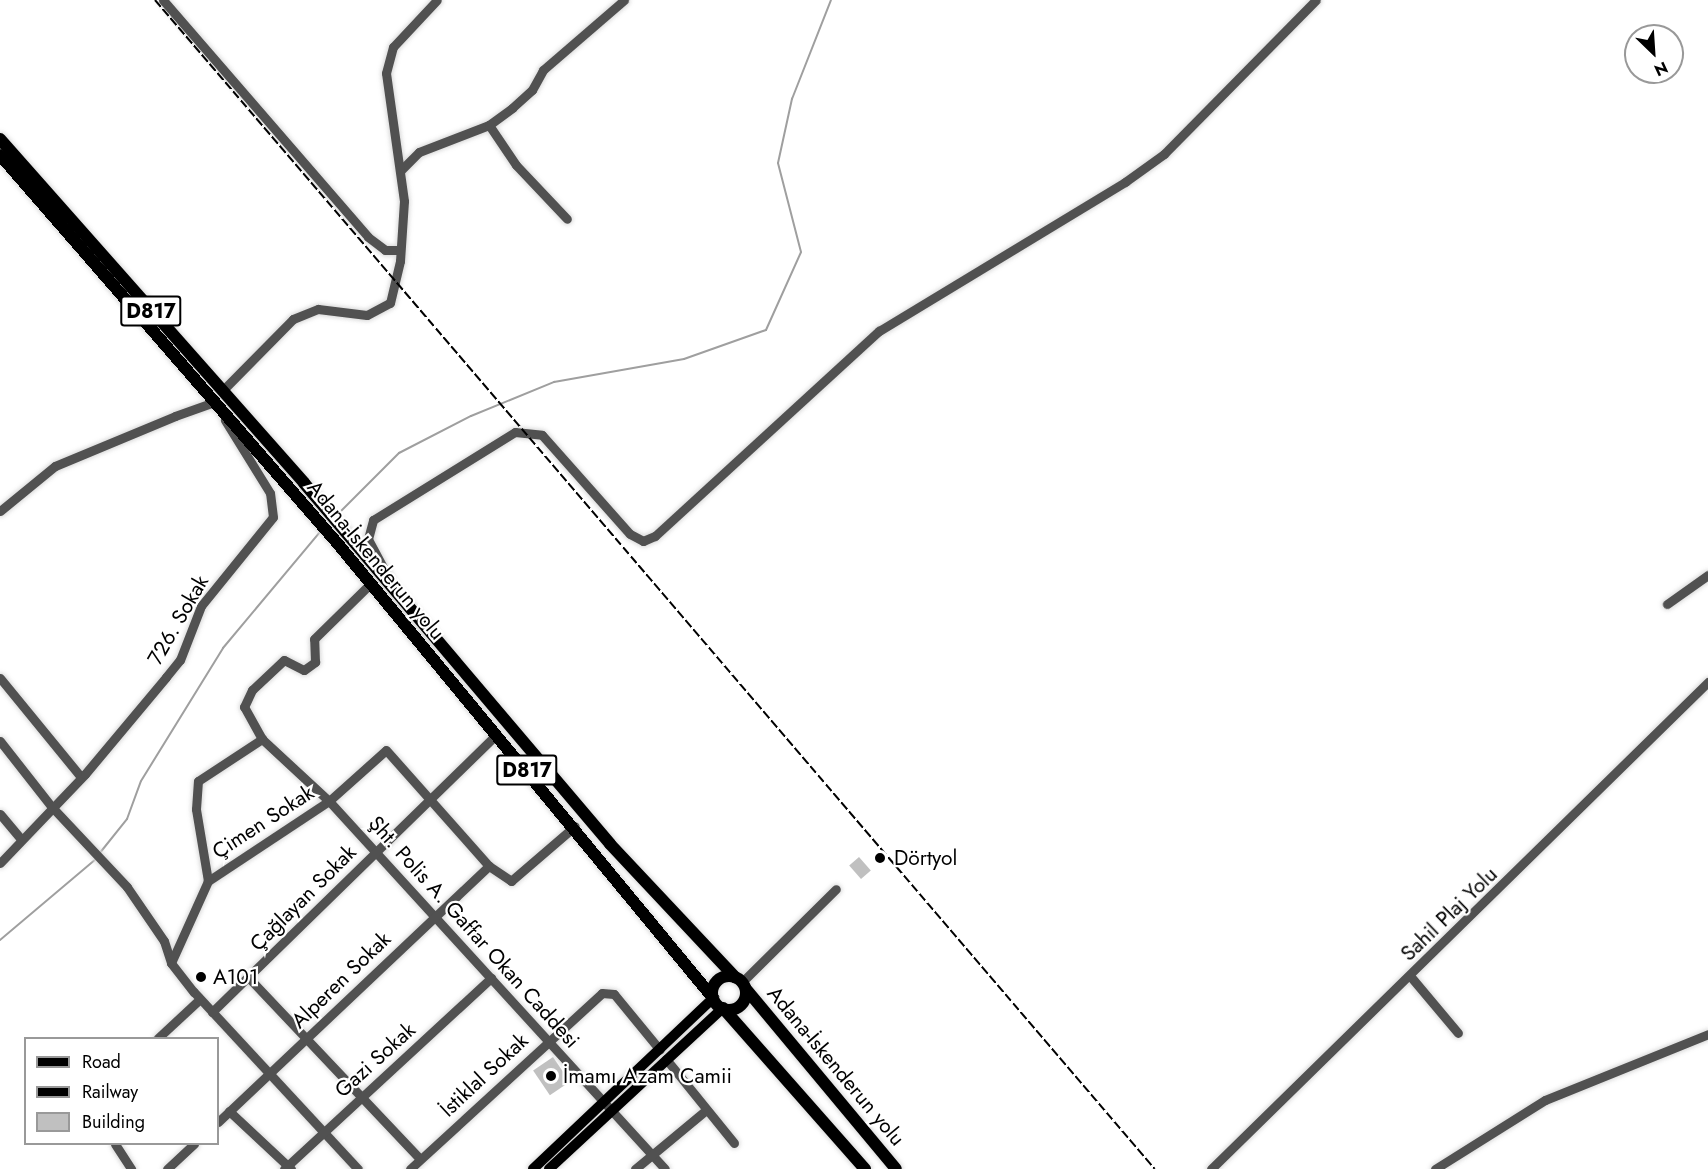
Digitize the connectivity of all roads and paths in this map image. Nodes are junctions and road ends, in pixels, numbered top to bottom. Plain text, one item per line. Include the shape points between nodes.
1 (163, 0) edge
2 (437, 0) edge
3 (624, 0) edge
4 (1316, 0) edge
5 (489, 125) junction
6 (0, 139) edge
7 (0, 155) edge
8 (399, 171) junction
9 (567, 219) dead end
10 (398, 250) junction
11 (222, 392) junction
12 (214, 402) junction
13 (0, 511) edge
14 (1708, 575) edge
15 (371, 583) junction
16 (394, 589) junction
17 (1667, 604) dead end
18 (0, 678) edge
19 (1708, 681) edge
20 (497, 734) junction
21 (262, 739) junction
22 (0, 741) edge
23 (81, 777) junction
24 (430, 799) junction
25 (329, 801) junction
26 (51, 806) junction
27 (0, 814) edge
28 (574, 826) junction
29 (20, 838) junction
30 (376, 851) junction
31 (0, 863) edge
32 (489, 866) junction
33 (208, 880) junction
34 (836, 889) dead end
35 (435, 916) junction
36 (171, 963) junction
37 (248, 977) junction
38 (1411, 977) junction
39 (491, 978) junction
40 (741, 982) junction
41 (713, 998) junction
42 (200, 999) junction
43 (723, 1008) junction
44 (212, 1012) junction
45 (1458, 1033) dead end
46 (1708, 1034) edge
47 (159, 1037) edge
48 (307, 1037) junction
49 (548, 1040) junction
50 (663, 1054) junction
51 (268, 1075) junction
52 (363, 1095) junction
53 (608, 1106) junction
54 (706, 1110) junction
55 (229, 1111) junction
56 (219, 1119) edge
57 (323, 1132) junction
58 (734, 1143) dead end
59 (116, 1145) edge
60 (192, 1145) edge
61 (652, 1154) junction
62 (420, 1159) junction
63 (287, 1168) edge
64 (131, 1169) edge
65 (167, 1169) edge
66 (358, 1169) edge
67 (410, 1169) edge
68 (533, 1169) edge
69 (549, 1169) edge
70 (635, 1169) edge
71 (664, 1169) edge
72 (865, 1169) edge
73 (896, 1169) edge
74 (1211, 1169) edge
75 (1435, 1169) edge

1 - 10 street via 368,237 386,250
2 - 8 street via 393,47 386,73
3 - 5 street via 543,70 532,90
4 - 16 street via 1164,154 1125,182 879,331 656,536 643,541 630,534 542,435 515,432 373,520 368,539
5 - 8 street via 419,152
5 - 9 street via 516,165
6 - 11 highway, D817
7 - 12 highway, Adana-İskenderun yolu / D817
8 - 10 street via 404,201
10 - 11 street via 390,303 367,315 318,309 293,319
11 - 12 highway
11 - 16 highway, D817
12 - 13 street via 55,466
12 - 15 highway, Adana-İskenderun yolu / D817
12 - 23 street, 726. Sokak via 270,493 273,517 201,606 180,660
14 - 17 street
15 - 20 highway, Adana-İskenderun yolu / D817
15 - 21 street, Şht. Polis A. Gaffar Okan Caddesi via 314,639 315,662 304,670 284,660 252,690 244,707
16 - 40 highway, D817 via 610,844
18 - 23 street
19 - 38 street, Sahil Plaj Yolu
20 - 24 street, Çağlayan Sokak
20 - 28 highway, Adana-İskenderun yolu / D817
21 - 25 street, Şht. Polis A. Gaffar Okan Caddesi
21 - 33 street via 198,780 196,809
22 - 26 street
23 - 26 street, 726. Sokak
24 - 25 street, Çimen Sokak via 386,750
24 - 30 street, Çağlayan Sokak
24 - 32 street
25 - 30 street, Şht. Polis A. Gaffar Okan Caddesi
25 - 33 street, Çimen Sokak
26 - 29 street, 726. Sokak
26 - 36 street via 127,887 164,941
27 - 29 street
28 - 32 street via 511,881
28 - 41 highway, Adana-İskenderun yolu / D817
29 - 31 street, 726. Sokak
30 - 35 street, Şht. Polis A. Gaffar Okan Caddesi
30 - 37 street, Çağlayan Sokak
32 - 35 street, Alperen Sokak
33 - 36 street, Çimen Sokak
34 - 40 street
35 - 39 street, Şht. Polis A. Gaffar Okan Caddesi
35 - 48 street, Alperen Sokak
36 - 42 street
37 - 44 street, Çağlayan Sokak
37 - 48 street
38 - 45 street
38 - 74 street, Sahil Plaj Yolu
39 - 49 street, Şht. Polis A. Gaffar Okan Caddesi
39 - 52 street, Gazi Sokak
40 - 41 highway via 720,979
40 - 43 highway via 741,1005
40 - 73 highway, Adana-İskenderun yolu / D817
41 - 43 highway, Adana-İskenderun yolu
41 - 50 main road
42 - 44 street
42 - 47 street
43 - 50 main road
43 - 72 highway, Adana-İskenderun yolu
44 - 51 street
46 - 75 street via 1545,1100
48 - 51 street, Alperen Sokak
48 - 52 street
49 - 50 street, İstiklal Sokak via 585,1004 602,993 614,994
49 - 53 street, Şht. Polis A. Gaffar Okan Caddesi
49 - 62 street, İstiklal Sokak
50 - 53 main road
50 - 54 street, İstiklal Sokak
51 - 55 street, Alperen Sokak
51 - 57 street
52 - 57 street, Gazi Sokak
52 - 62 street
53 - 61 street, Şht. Polis A. Gaffar Okan Caddesi
53 - 68 main road
53 - 69 main road
54 - 58 street, İstiklal Sokak
54 - 61 street
55 - 56 street, Alperen Sokak
55 - 63 street
57 - 63 street, Gazi Sokak
57 - 66 street
59 - 64 street
60 - 65 street
61 - 70 street
61 - 71 street, Şht. Polis A. Gaffar Okan Caddesi
62 - 67 street, İstiklal Sokak

